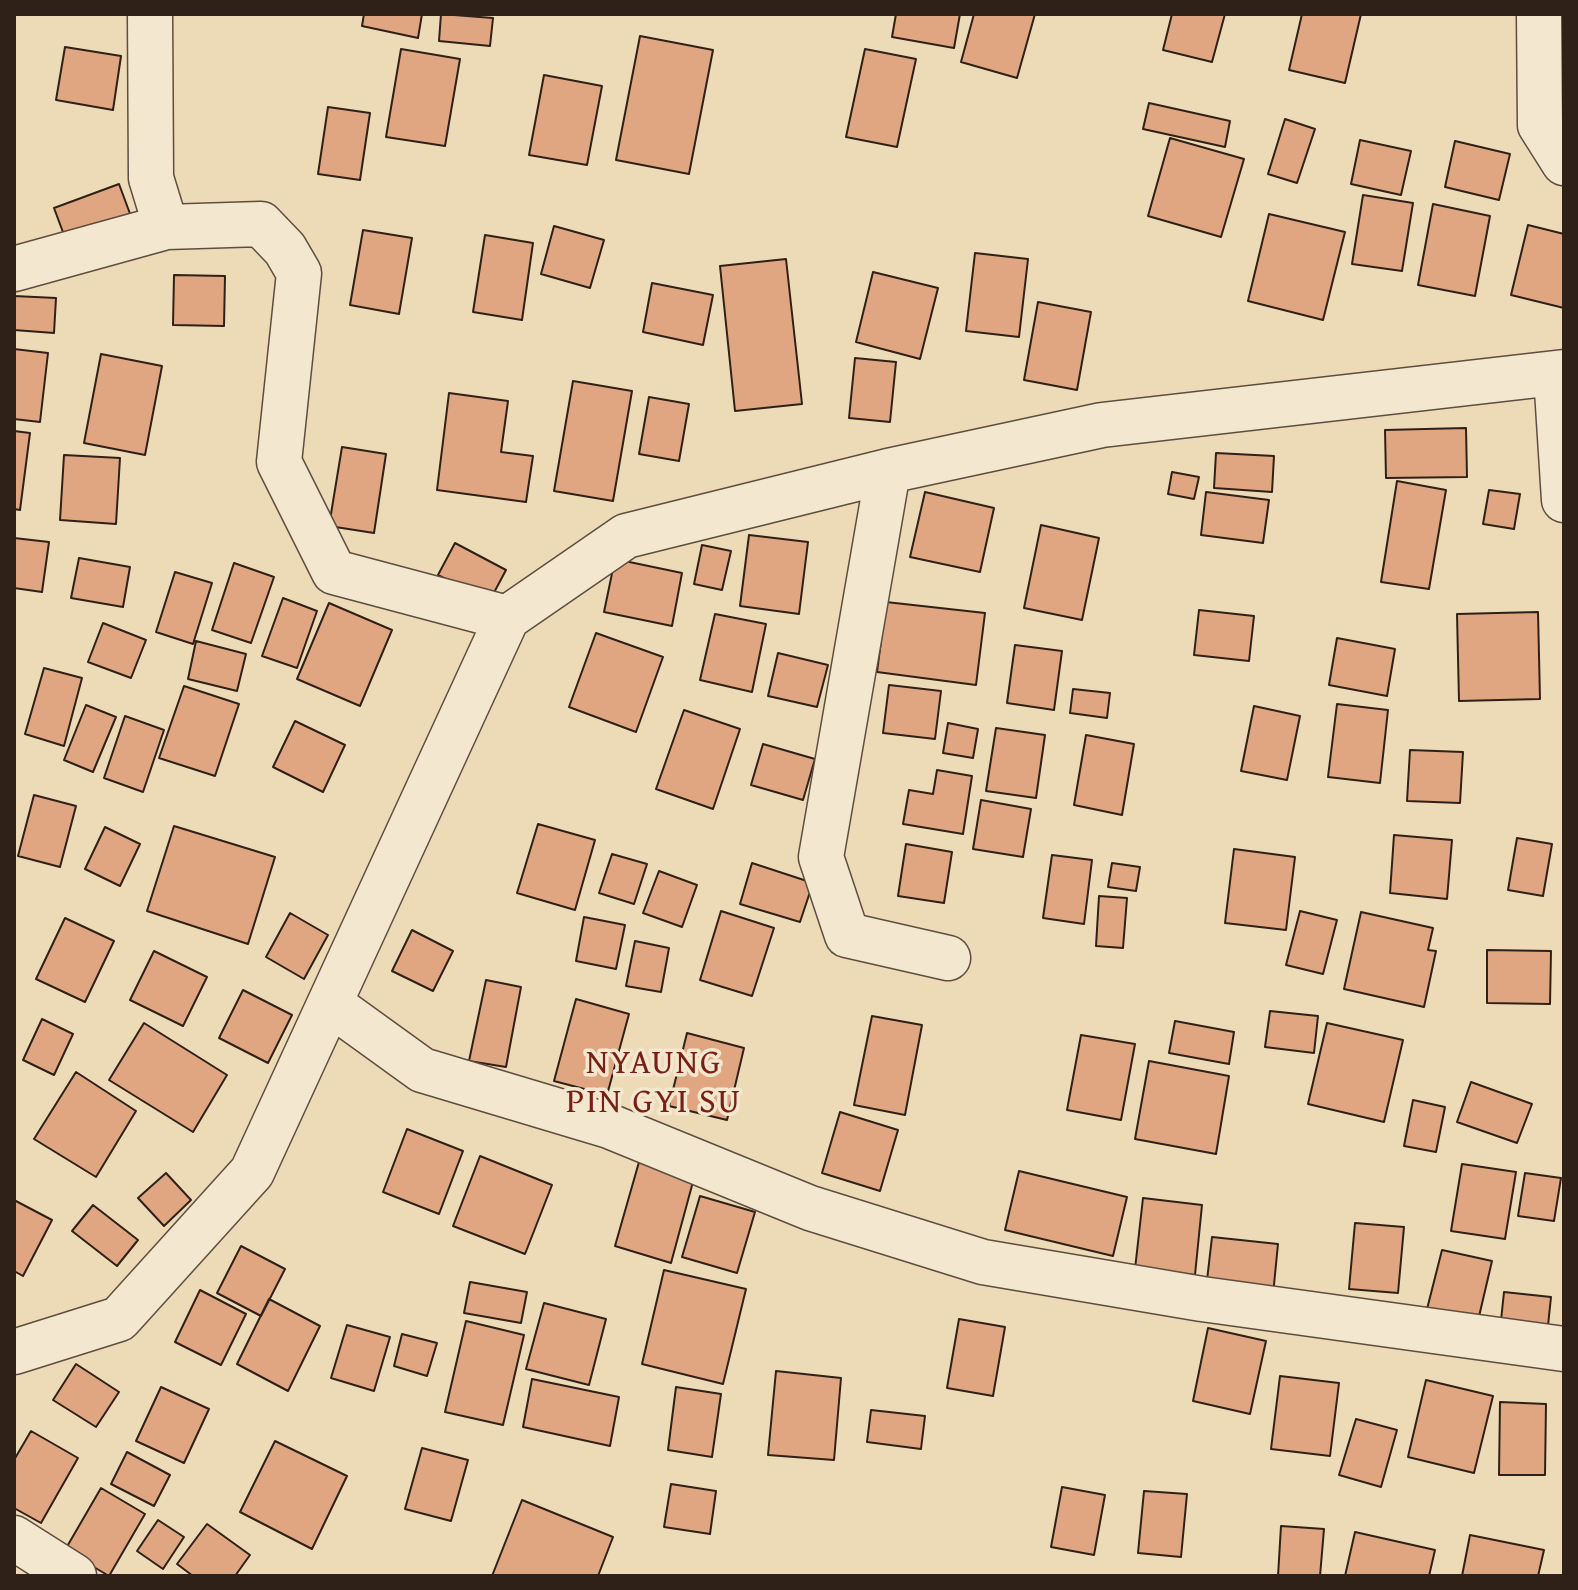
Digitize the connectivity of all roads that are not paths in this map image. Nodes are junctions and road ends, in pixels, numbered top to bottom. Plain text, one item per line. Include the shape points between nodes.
1 (150, 14) edge
2 (1534, 16) edge
3 (1564, 163) edge
4 (166, 227) junction
5 (14, 269) edge
6 (1560, 373) edge
7 (888, 471) junction
8 (1564, 500) edge
9 (507, 618) junction
10 (948, 958) dead end
11 (332, 1005) junction
12 (1564, 1349) edge
13 (14, 1352) edge
14 (14, 1538) edge
15 (74, 1576) edge

1 - 4 street via 151,178
2 - 3 street via 1540,125
4 - 5 street
4 - 9 street via 261,224 299,273 279,462 334,572
6 - 7 street via 1102,425
6 - 8 street
7 - 9 street via 626,536
7 - 10 street via 821,857 847,935
9 - 11 street
11 - 12 street via 422,1070 609,1126 810,1208 983,1262 1202,1299
11 - 13 street via 252,1172 119,1319
14 - 15 street

